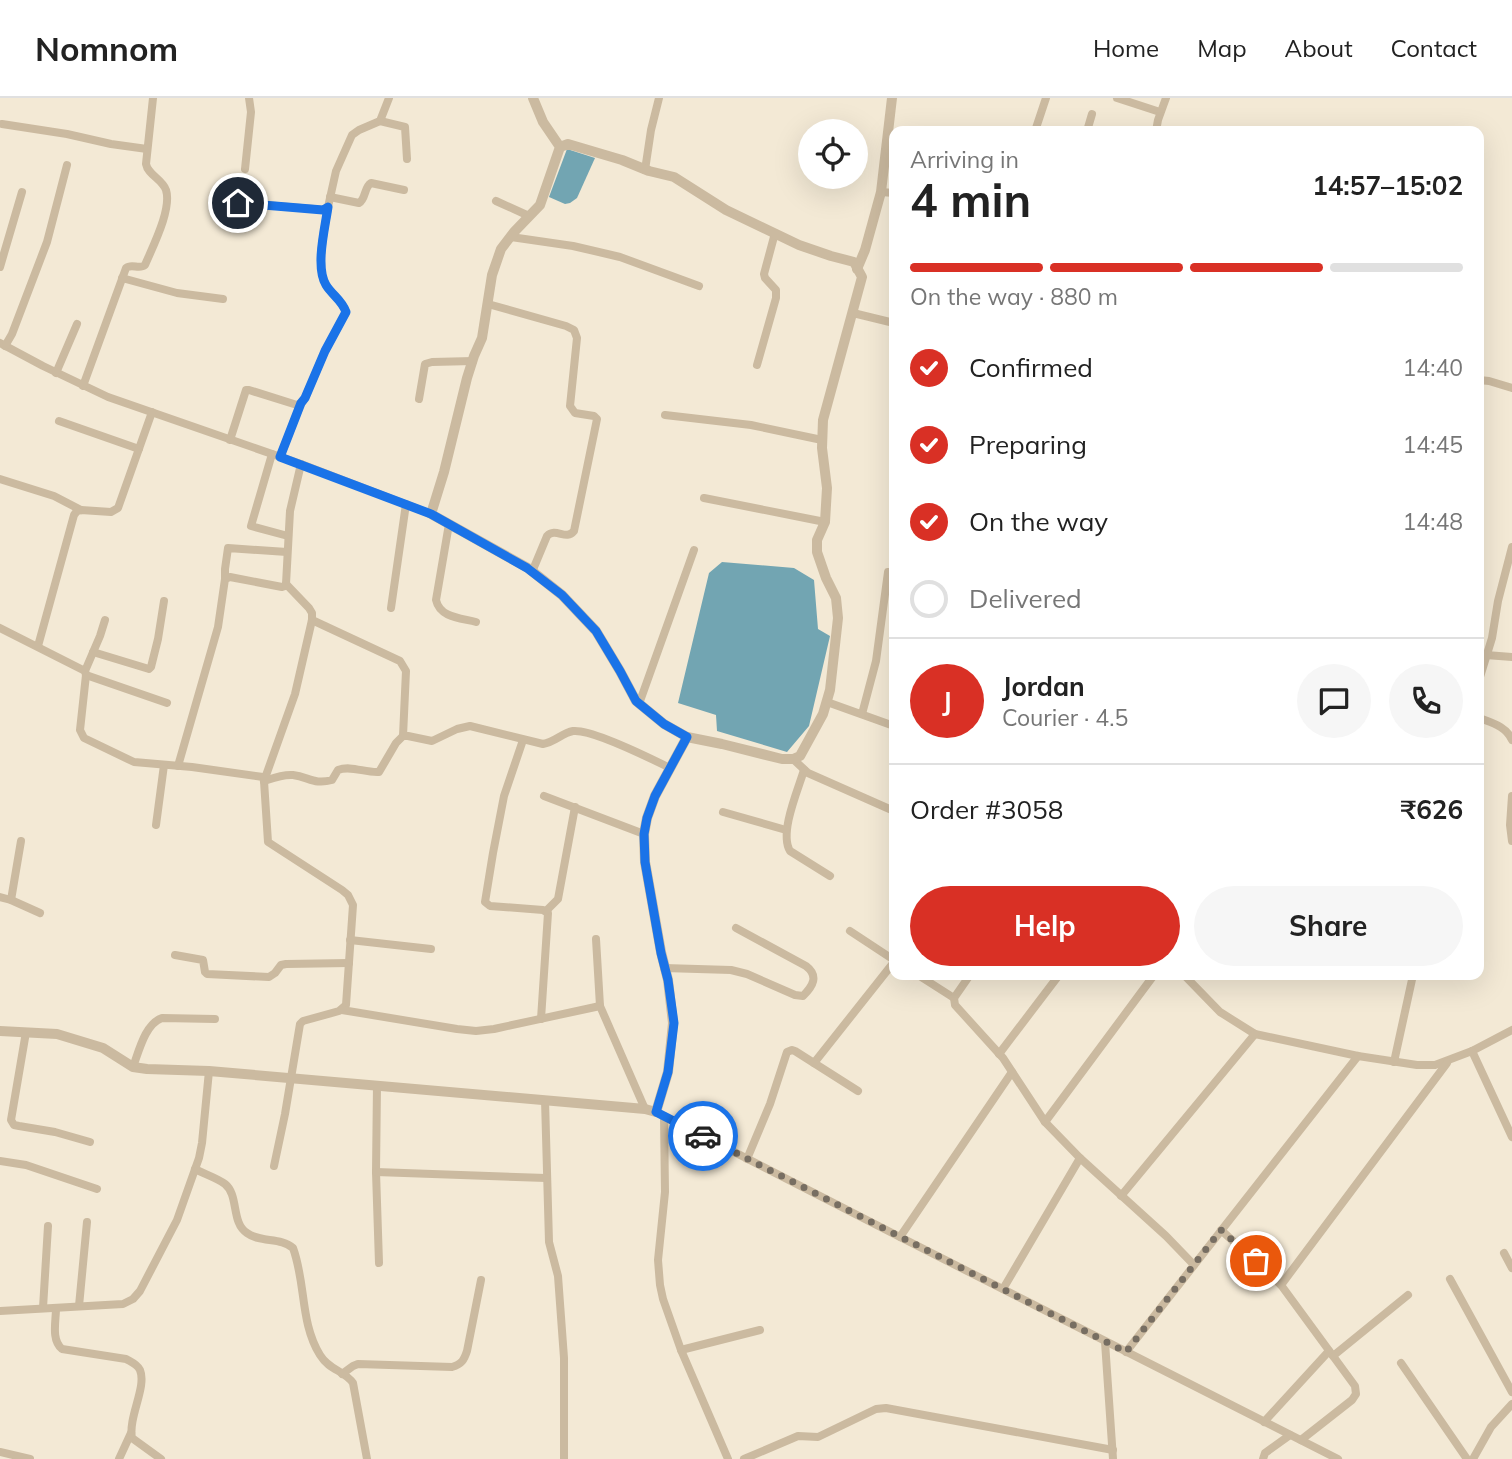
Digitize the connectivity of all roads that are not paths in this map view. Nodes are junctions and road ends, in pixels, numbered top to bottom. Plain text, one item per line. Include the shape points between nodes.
1 (153, 98) edge
2 (249, 98) edge
3 (389, 98) edge
4 (533, 98) edge
5 (659, 98) edge
6 (892, 98) edge
7 (1046, 98) edge
8 (1117, 98) edge
9 (1166, 98) edge
10 (1160, 112) junction
11 (1092, 114) dead end
12 (380, 121) junction
13 (2, 124) dead end
14 (1037, 126) edge
15 (1088, 126) edge
16 (1157, 126) edge
17 (559, 147) junction
18 (148, 149) junction
19 (407, 159) dead end
20 (66, 165) dead end
21 (245, 169) dead end
22 (645, 170) junction
23 (404, 190) dead end
24 (881, 191) junction
25 (22, 192) dead end
26 (889, 192) edge
27 (330, 197) junction
28 (216, 201) dead end
29 (496, 201) dead end
30 (328, 207) junction
31 (529, 216) junction
32 (775, 233) junction
33 (510, 237) junction
34 (0, 267) edge
35 (858, 269) junction
36 (122, 278) junction
37 (699, 286) dead end
38 (223, 299) dead end
39 (488, 304) junction
40 (853, 313) junction
41 (889, 322) edge
42 (77, 324) dead end
43 (2, 344) edge
44 (473, 361) junction
45 (757, 365) dead end
46 (56, 373) junction
47 (1484, 380) edge
48 (83, 386) junction
49 (1512, 388) edge
50 (419, 399) dead end
51 (301, 403) junction
52 (152, 412) junction
53 (665, 415) dead end
54 (59, 421) dead end
55 (230, 440) junction
56 (822, 440) junction
57 (139, 449) junction
58 (276, 456) junction
59 (301, 464) junction
60 (0, 479) edge
61 (704, 498) dead end
62 (406, 504) junction
63 (81, 510) junction
64 (431, 514) junction
65 (825, 522) junction
66 (449, 524) junction
67 (288, 536) junction
68 (1512, 547) edge
69 (694, 550) dead end
70 (288, 552) junction
71 (532, 572) junction
72 (888, 572) dead end
73 (225, 579) junction
74 (286, 584) junction
75 (164, 601) dead end
76 (391, 608) dead end
77 (105, 620) dead end
78 (312, 620) junction
79 (476, 622) dead end
80 (0, 628) edge
81 (38, 646) junction
82 (93, 652) junction
83 (1486, 655) junction
84 (1512, 657) edge
85 (1484, 662) edge
86 (86, 673) junction
87 (827, 702) junction
88 (167, 703) dead end
89 (639, 704) junction
90 (862, 714) junction
91 (1484, 721) edge
92 (889, 724) edge
93 (403, 736) junction
94 (687, 737) junction
95 (523, 740) junction
96 (1512, 740) edge
97 (793, 759) junction
98 (164, 765) junction
99 (178, 766) junction
100 (670, 768) junction
101 (804, 770) junction
102 (264, 781) junction
103 (544, 796) dead end
104 (1512, 796) edge
105 (575, 807) junction
106 (889, 809) edge
107 (723, 811) dead end
108 (156, 825) dead end
109 (786, 830) junction
110 (644, 834) junction
111 (21, 841) dead end
112 (1512, 841) edge
113 (830, 876) dead end
114 (0, 897) edge
115 (11, 900) junction
116 (547, 911) junction
117 (40, 913) dead end
118 (736, 928) dead end
119 (850, 931) dead end
120 (596, 939) dead end
121 (350, 940) junction
122 (431, 949) dead end
123 (175, 955) dead end
124 (889, 958) edge
125 (349, 963) junction
126 (889, 967) edge
127 (664, 968) junction
128 (926, 980) edge
129 (967, 980) edge
130 (1055, 980) edge
131 (1150, 980) edge
132 (1189, 980) edge
133 (1412, 980) edge
134 (954, 998) junction
135 (600, 1006) junction
136 (342, 1010) junction
137 (215, 1019) dead end
138 (541, 1019) junction
139 (1512, 1030) edge
140 (0, 1031) edge
141 (26, 1032) junction
142 (1255, 1034) junction
143 (1472, 1051) junction
144 (999, 1054) junction
145 (1358, 1056) junction
146 (1394, 1062) junction
147 (1448, 1062) junction
148 (814, 1063) junction
149 (133, 1067) junction
150 (209, 1071) junction
151 (1012, 1072) junction
152 (291, 1078) junction
153 (377, 1085) junction
154 (858, 1091) dead end
155 (545, 1100) junction
156 (645, 1109) junction
157 (660, 1114) junction
158 (1045, 1122) junction
159 (1512, 1138) edge
160 (90, 1142) dead end
161 (747, 1158) junction
162 (1080, 1158) junction
163 (0, 1161) edge
164 (274, 1166) dead end
165 (195, 1169) junction
166 (376, 1172) junction
167 (546, 1178) junction
168 (97, 1189) dead end
169 (1121, 1196) junction
170 (87, 1222) dead end
171 (48, 1226) dead end
172 (1221, 1230) junction
173 (900, 1237) junction
174 (1504, 1254) dead end
175 (379, 1263) dead end
176 (1194, 1265) junction
177 (1512, 1268) edge
178 (1450, 1279) dead end
179 (481, 1280) dead end
180 (1281, 1285) junction
181 (1003, 1289) junction
182 (1408, 1295) dead end
183 (79, 1306) junction
184 (43, 1308) junction
185 (56, 1308) junction
186 (0, 1311) edge
187 (760, 1330) dead end
188 (1105, 1342) junction
189 (681, 1350) junction
190 (1126, 1352) junction
191 (1331, 1354) junction
192 (1401, 1363) dead end
193 (342, 1374) junction
194 (1512, 1392) edge
195 (1512, 1404) edge
196 (1264, 1422) junction
197 (131, 1432) junction
198 (1290, 1435) junction
199 (1301, 1440) junction
200 (0, 1452) edge
201 (1113, 1455) edge
202 (30, 1459) edge
203 (119, 1459) edge
204 (161, 1459) edge
205 (367, 1459) edge
206 (564, 1459) edge
207 (728, 1459) edge
208 (744, 1459) edge
209 (1263, 1459) edge
210 (1338, 1459) edge
211 (1467, 1459) edge
212 (1473, 1459) edge

1 - 18 street
2 - 21 street
3 - 12 street
4 - 17 street
5 - 22 street
6 - 24 street
7 - 14 street
8 - 10 street
9 - 10 street
10 - 16 street
11 - 15 street
12 - 19 street via 405,127
12 - 27 street via 352,135
13 - 18 street
17 - 22 street via 568,144
17 - 31 street via 540,205
18 - 36 street via 146,167 166,189 164,217 145,265 129,266
20 - 43 street via 47,242 12,334
22 - 32 street via 674,177 726,210
23 - 27 street via 371,183 360,203
24 - 26 street
24 - 35 street
25 - 34 street
27 - 30 street
28 - 30 street
29 - 31 street
30 - 51 street via 322,278 346,312
31 - 33 street
32 - 35 street via 854,262
32 - 45 street via 764,274 776,290 776,298
33 - 37 street via 602,252
33 - 39 street via 492,275
35 - 40 street via 862,277
36 - 38 street
36 - 48 street
39 - 44 street
39 - 71 street via 574,330 570,405 575,413 597,419 573,534 553,532 547,536
40 - 41 street
40 - 56 street via 823,420
42 - 46 street
43 - 46 street
44 - 50 street via 425,364
44 - 64 street
46 - 48 street
47 - 49 street
48 - 52 street
51 - 55 street via 246,390
51 - 58 street
52 - 55 street
52 - 57 street
53 - 56 street via 751,425
54 - 57 street
55 - 58 street
56 - 65 street via 827,477
57 - 63 street via 118,508 111,512
58 - 59 street
58 - 67 street via 251,526
59 - 62 street
59 - 67 street
60 - 63 street
61 - 65 street
62 - 64 street
62 - 76 street
63 - 81 street via 74,515
64 - 66 street
65 - 87 street via 817,552 836,597 838,618
66 - 71 street
66 - 79 street via 437,606 444,614
67 - 70 street
68 - 83 street
69 - 89 street
70 - 73 street via 228,548
70 - 74 street
71 - 89 street via 596,631
72 - 90 street via 876,661
73 - 74 street
73 - 99 street via 218,627
74 - 78 street via 309,608
75 - 82 street via 149,669
77 - 82 street
78 - 93 street via 403,664
78 - 102 street via 295,694
80 - 81 street
81 - 86 street
82 - 86 street
83 - 84 street
83 - 85 street
86 - 88 street
86 - 98 street via 81,735 134,762
87 - 90 street
87 - 97 street via 800,756
89 - 94 street
90 - 92 street
91 - 96 street via 1501,727
93 - 95 street via 432,741 470,726
93 - 102 street via 379,772 345,767 338,769 332,780 322,782 294,775
94 - 97 street
94 - 100 street
95 - 100 street via 543,744 580,731
95 - 116 street via 504,796 485,902
97 - 101 street
98 - 99 street
98 - 108 street
99 - 102 street via 259,776
100 - 110 street via 655,796
101 - 106 street
101 - 109 street
102 - 121 street via 268,842 348,895 353,905
103 - 105 street
104 - 112 street
105 - 110 street
105 - 116 street via 558,899
107 - 109 street
109 - 113 street via 790,851
110 - 127 street
111 - 115 street
114 - 115 street
115 - 117 street
116 - 138 street
118 - 127 street via 813,972 808,991 795,995 731,970
119 - 124 street
120 - 135 street
121 - 122 street
121 - 125 street
123 - 125 street via 203,960 206,974 234,976 269,977 286,964
125 - 136 street via 347,1001
126 - 148 street
127 - 157 street via 674,1023
128 - 134 street
129 - 134 street
130 - 144 street
131 - 158 street
132 - 142 street via 1220,1012
133 - 146 street
134 - 144 street
135 - 138 street
135 - 156 street
136 - 138 street via 467,1030
136 - 152 street via 301,1022
137 - 149 street via 156,1020
139 - 143 street
140 - 141 street
141 - 149 street via 57,1034 103,1048
141 - 160 street via 11,1120 14,1125
142 - 145 street
142 - 169 street
143 - 147 street
143 - 159 street
144 - 151 street
145 - 146 street
145 - 172 street
146 - 147 street via 1427,1066
147 - 180 street
148 - 154 street
148 - 161 street via 795,1051 787,1052
149 - 150 street
150 - 152 street
150 - 165 street
151 - 158 street
151 - 173 street
152 - 153 street
152 - 164 street
153 - 155 street
153 - 166 street
155 - 156 street
155 - 167 street
156 - 157 street
157 - 161 street
157 - 189 street via 665,1192 658,1273
158 - 162 street
161 - 173 street
162 - 169 street
162 - 181 street
163 - 168 street
165 - 183 street via 177,1220 140,1291 123,1304
165 - 193 street via 225,1184 247,1234 293,1248 314,1344 324,1362
166 - 167 street
166 - 175 street
167 - 206 street via 564,1359
169 - 176 street
170 - 183 street
171 - 184 street
172 - 176 street
172 - 180 street
173 - 181 street
174 - 177 street
176 - 190 street
178 - 194 street
179 - 193 street via 467,1351 459,1365 358,1364
180 - 191 street
181 - 188 street
182 - 191 street
183 - 185 street
184 - 185 street
184 - 186 street
185 - 197 street via 55,1339 62,1349 126,1359 140,1369
187 - 189 street
188 - 190 street
188 - 201 street
189 - 207 street
190 - 196 street
191 - 196 street
191 - 199 street via 1356,1394
192 - 211 street
193 - 205 street via 354,1387
195 - 212 street via 1491,1427
196 - 198 street
197 - 203 street
197 - 204 street via 132,1438
198 - 199 street
198 - 209 street
199 - 210 street
200 - 202 street
201 - 208 street via 886,1408 818,1437 798,1436

